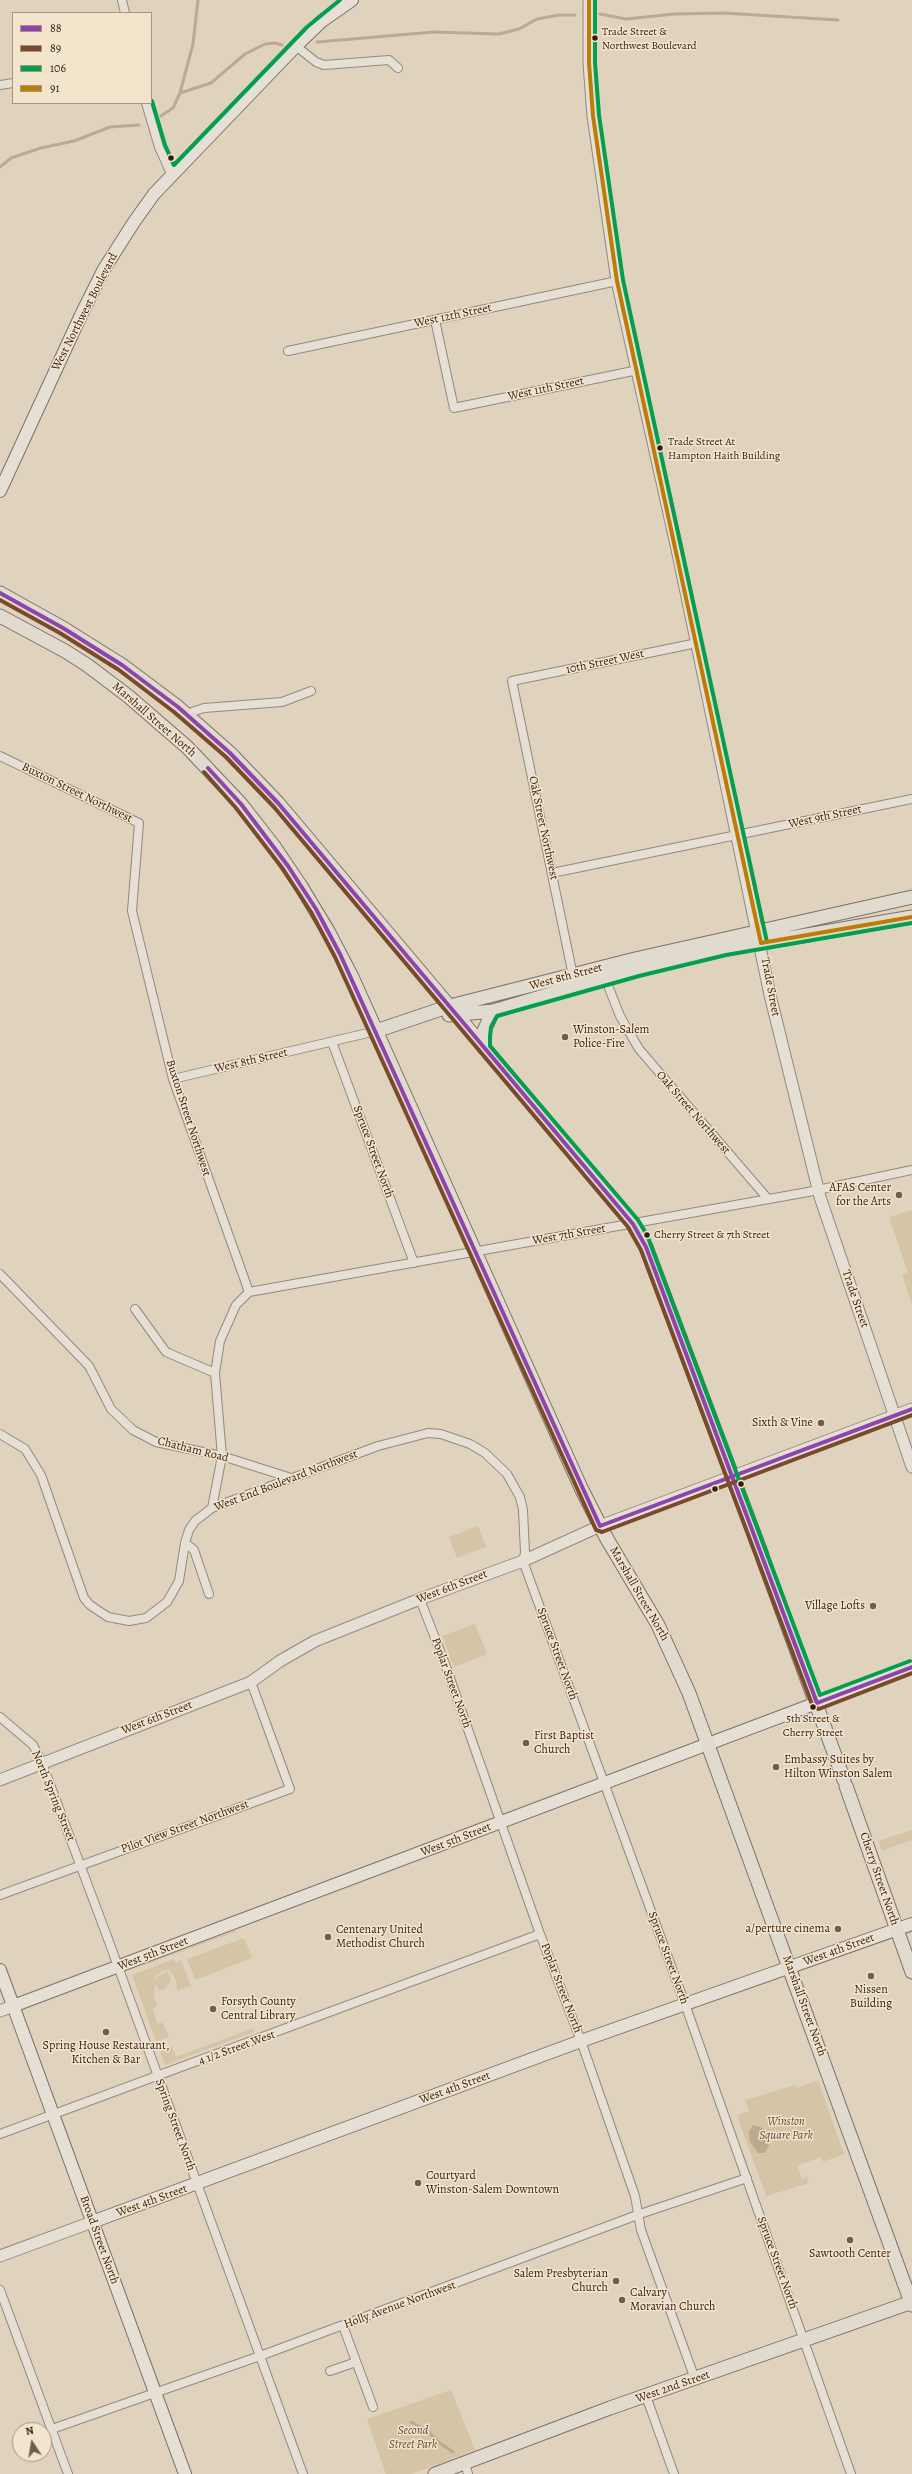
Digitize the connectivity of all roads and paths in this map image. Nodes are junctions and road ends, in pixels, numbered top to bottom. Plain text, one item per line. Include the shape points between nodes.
1 (122, 0) edge
2 (352, 0) edge
3 (589, 0) edge
4 (125, 12) edge
5 (296, 46) junction
6 (398, 68) dead end
7 (12, 83) edge
8 (0, 86) edge
9 (146, 104) edge
10 (172, 176) junction
11 (618, 281) junction
12 (435, 320) junction
13 (288, 351) dead end
14 (638, 370) junction
15 (0, 491) edge
16 (0, 593) edge
17 (0, 616) edge
18 (697, 643) junction
19 (512, 681) joint
20 (311, 691) dead end
21 (186, 714) junction
22 (0, 756) edge
23 (912, 799) edge
24 (738, 835) junction
25 (552, 873) junction
26 (912, 897) edge
27 (912, 917) edge
28 (760, 937) junction
29 (573, 976) junction
30 (605, 978) junction
31 (453, 1010) junction
32 (493, 1011) junction
33 (376, 1031) junction
34 (332, 1042) junction
35 (484, 1048) junction
36 (173, 1079) junction
37 (912, 1170) edge
38 (819, 1190) junction
39 (768, 1199) junction
40 (633, 1224) junction
41 (475, 1252) junction
42 (414, 1263) junction
43 (0, 1274) edge
44 (249, 1292) junction
45 (135, 1309) dead end
46 (215, 1373) junction
47 (912, 1409) edge
48 (894, 1415) junction
49 (0, 1434) edge
50 (483, 1452) joint
51 (222, 1456) junction
52 (912, 1467) edge
53 (731, 1477) junction
54 (291, 1478) junction
55 (212, 1508) junction
56 (600, 1526) junction
57 (185, 1543) junction
58 (523, 1561) junction
59 (209, 1594) dead end
60 (420, 1599) junction
61 (912, 1667) edge
62 (251, 1682) junction
63 (817, 1703) junction
64 (0, 1717) edge
65 (708, 1744) junction
66 (42, 1763) junction
67 (0, 1780) edge
68 (603, 1783) junction
69 (501, 1823) junction
70 (80, 1865) junction
71 (0, 1895) edge
72 (912, 1924) edge
73 (896, 1929) junction
74 (540, 1934) junction
75 (790, 1967) junction
76 (118, 1968) junction
77 (0, 1970) edge
78 (912, 1972) edge
79 (685, 2004) junction
80 (13, 2006) junction
81 (0, 2011) edge
82 (581, 2041) junction
83 (157, 2077) junction
84 (53, 2115) junction
85 (0, 2134) edge
86 (747, 2178) junction
87 (196, 2184) junction
88 (640, 2214) junction
89 (92, 2222) junction
90 (0, 2256) edge
91 (0, 2290) edge
92 (912, 2303) edge
93 (343, 2326) junction
94 (804, 2340) junction
95 (260, 2356) junction
96 (356, 2362) junction
97 (330, 2371) dead end
98 (695, 2379) junction
99 (155, 2392) junction
100 (646, 2396) junction
101 (373, 2407) dead end
102 (49, 2422) edge
103 (52, 2429) joint
104 (467, 2468) edge
105 (68, 2474) edge
106 (185, 2474) edge
107 (303, 2474) edge
108 (435, 2474) edge
109 (674, 2474) edge
110 (852, 2474) edge

1 - 4 street
2 - 5 main road, West Northwest Boulevard via 331,14
3 - 11 street, Trade Street via 589,63 593,116
5 - 6 street via 316,62 324,65 389,60
5 - 10 main road, West Northwest Boulevard
7 - 8 street
9 - 10 street via 159,146
10 - 15 main road, West Northwest Boulevard via 142,210 104,270 64,350
11 - 12 street, West 12th Street
11 - 14 street, Trade Street
12 - 13 street, West 12th Street
12 - 14 street, West 11th Street via 454,408
14 - 18 street, Trade Street
16 - 21 main road, Cherry Street North via 94,647 150,685
17 - 33 main road, Marshall Street North via 65,651 108,680 172,734 223,784 261,829 302,888 340,954
18 - 19 street, 10th Street West
18 - 24 street, Trade Street
19 - 25 street, Oak Street Northwest
20 - 21 street via 282,702 204,708
21 - 31 main road, Cherry Street North via 230,753 273,798
22 - 36 street, Buxton Street Northwest via 139,823 132,912
23 - 24 street, West 9th Street
24 - 25 street, West 9th Street via 720,836
24 - 28 street, Trade Street
25 - 29 street, Oak Street Northwest
26 - 28 main road
27 - 28 main road
28 - 29 main road, West 8th Street via 688,946
28 - 30 main road, West 8th Street
28 - 38 street, Trade Street via 775,1016
29 - 31 main road, West 8th Street
30 - 32 main road, West 8th Street
30 - 39 street, Oak Street Northwest via 623,1022 639,1049
31 - 32 main road, West 8th Street
31 - 33 main road, West 8th Street
31 - 35 main road, Cherry Street North
32 - 35 main road via 484,1031
33 - 34 street, West 8th Street
33 - 41 main road, Marshall Street North
34 - 36 street, West 8th Street
34 - 42 street, Spruce Street North
35 - 40 main road, Cherry Street North
36 - 44 street, Buxton Street Northwest
37 - 38 street, West 7th Street
38 - 39 street, West 7th Street
38 - 48 street, Trade Street
39 - 40 street, West 7th Street
40 - 41 street, West 7th Street
40 - 53 main road, Cherry Street North via 646,1247
41 - 42 street, West 7th Street
41 - 56 main road, Marshall Street North
42 - 44 street, West 7th Street
43 - 51 street, Chatham Road via 89,1366 111,1409 133,1430 162,1444
44 - 46 street via 236,1305 226,1324 220,1341
45 - 46 street via 166,1352
46 - 51 street
47 - 48 street, West 6th Street
48 - 52 street, Trade Street
48 - 53 street, West 6th Street
49 - 57 street, West End Boulevard Northwest via 25,1449 42,1474 84,1598 100,1613 116,1620 129,1621 146,1618 161,1608 179,1581
50 - 54 street, West End Boulevard Northwest via 454,1437 428,1433 378,1446
50 - 58 street, Spruce Street North via 507,1474 520,1497 524,1522
51 - 54 street, Chatham Road
51 - 55 street
53 - 56 street, West 6th Street
53 - 63 main road, Cherry Street North
54 - 55 street, West End Boulevard Northwest
55 - 57 street, West End Boulevard Northwest via 195,1521
56 - 58 street, West 6th Street
56 - 65 main road, Marshall Street North via 671,1652
57 - 59 street via 194,1550
58 - 60 street, West 6th Street
58 - 68 street, Spruce Street North
60 - 62 street, West 6th Street via 315,1641
60 - 69 street, Poplar Street North
61 - 63 main road, West 5th Street
62 - 66 street, West 6th Street
62 - 70 street, Pilot View Street Northwest via 290,1789
63 - 65 main road, West 5th Street
63 - 73 main road, Cherry Street North
64 - 66 street, North Spring Street via 33,1745
65 - 68 main road, West 5th Street
65 - 75 main road, Marshall Street North
66 - 67 street, West 6th Street
66 - 70 street, North Spring Street
68 - 69 main road, West 5th Street
68 - 79 street, Spruce Street North
69 - 74 street, Poplar Street North
69 - 76 main road, West 5th Street
70 - 71 street, Pilot View Street Northwest
70 - 76 street, Spring Street North
72 - 73 main road, West 4th Street
73 - 75 main road, West 4th Street
73 - 78 main road, Cherry Street North
74 - 82 street, Poplar Street North
74 - 83 street, 4 1/2 Street West
75 - 79 main road, West 4th Street
75 - 92 main road, Marshall Street North
76 - 80 main road, West 5th Street
76 - 83 street, Spring Street North
77 - 80 main road, Broad Street North
79 - 82 main road, West 4th Street
79 - 86 street, Spruce Street North
80 - 81 street, West 5th Street
80 - 84 main road, Broad Street North
82 - 87 main road, West 4th Street
82 - 88 street, Poplar Street North
83 - 84 street, 4 1/2 Street West
83 - 87 street, Spring Street North
84 - 85 street, 4 1/2 Street West
84 - 89 main road, Broad Street North
86 - 88 street, Holly Avenue Northwest
86 - 94 street, Spruce Street North
87 - 89 main road, West 4th Street
87 - 95 street, Spring Street North
88 - 93 street, Holly Avenue Northwest
88 - 98 street, Poplar Street North via 641,2230
89 - 90 street, West 4th Street
89 - 99 main road, Broad Street North
91 - 102 street
92 - 94 main road, West 2nd Street
93 - 95 street, Holly Avenue Northwest
93 - 96 street
94 - 98 main road, West 2nd Street
94 - 110 street, Spruce Street North
95 - 99 street, Holly Avenue Northwest
95 - 107 street, Spring Street North
96 - 97 street
96 - 101 street
98 - 100 main road, West 2nd Street
99 - 103 street, Holly Avenue Northwest
99 - 106 main road, Broad Street North
100 - 104 main road, West 2nd Street
100 - 109 street
103 - 105 street
104 - 108 main road, West 2nd Street

